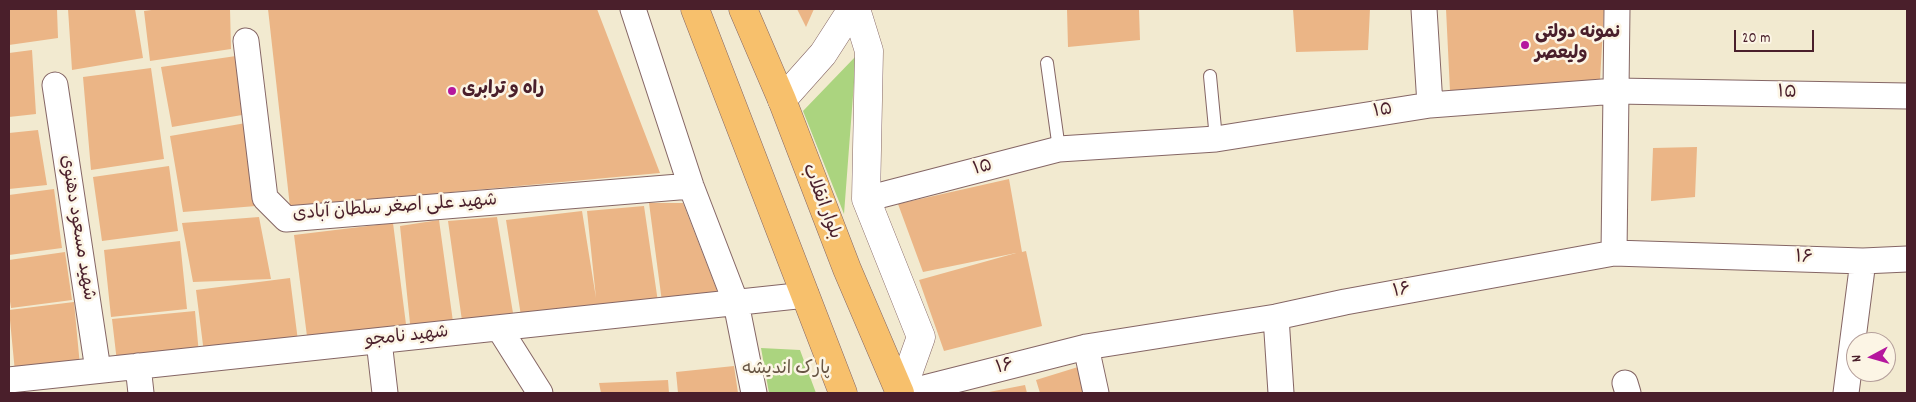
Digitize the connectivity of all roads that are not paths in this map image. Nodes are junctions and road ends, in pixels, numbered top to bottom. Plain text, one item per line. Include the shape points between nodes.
1 (633, 9) edge
2 (695, 9) edge
3 (743, 9) edge
4 (852, 9) edge
5 (856, 9) edge
6 (1424, 9) edge
7 (1617, 9) edge
8 (246, 41) dead end
9 (1047, 63) dead end
10 (1210, 76) dead end
11 (54, 85) dead end
12 (1616, 91) junction
13 (1907, 96) edge
14 (782, 100) junction
15 (1430, 105) junction
16 (1216, 138) junction
17 (1059, 149) junction
18 (691, 186) junction
19 (866, 199) junction
20 (1614, 253) junction
21 (1907, 258) edge
22 (1863, 261) junction
23 (806, 295) junction
24 (736, 303) junction
25 (1276, 318) junction
26 (499, 328) junction
27 (379, 340) junction
28 (1086, 347) junction
29 (138, 366) junction
30 (98, 370) junction
31 (9, 380) edge
32 (141, 393) edge
33 (385, 393) edge
34 (540, 393) edge
35 (754, 393) edge
36 (843, 393) edge
37 (902, 393) edge
38 (1096, 393) edge
39 (1281, 393) edge
40 (1846, 393) edge

1 - 18 street
2 - 23 main road
3 - 14 main road, بلوار انقلاب
4 - 14 street via 823,54
5 - 19 street via 869,51
6 - 15 street
7 - 12 street
8 - 18 street, شهید علی اصغر سلطان آبادی via 265,198 286,219
9 - 17 lane
10 - 16 lane
11 - 30 street, شهید مسعود دهنوی
12 - 13 street, ۱۵
12 - 15 street, ۱۵
12 - 20 street
14 - 37 main road, بلوار انقلاب via 846,269
15 - 16 street, ۱۵
16 - 17 street, ۱۵
17 - 19 street, ۱۵
18 - 24 street
19 - 37 street via 920,337
20 - 22 street, ۱۶
20 - 25 street, ۱۶ via 1345,302
21 - 22 street, ۱۶
22 - 40 street
23 - 24 street, شهید نامجو
23 - 36 main road
24 - 26 street, شهید نامجو
24 - 35 street
25 - 28 street, ۱۶
25 - 39 street
26 - 27 street, شهید نامجو
26 - 34 street
27 - 29 street, شهید نامجو
27 - 33 street
28 - 37 street, ۱۶
28 - 38 street
29 - 30 street, شهید نامجو
29 - 32 street
30 - 31 street, شهید نامجو

